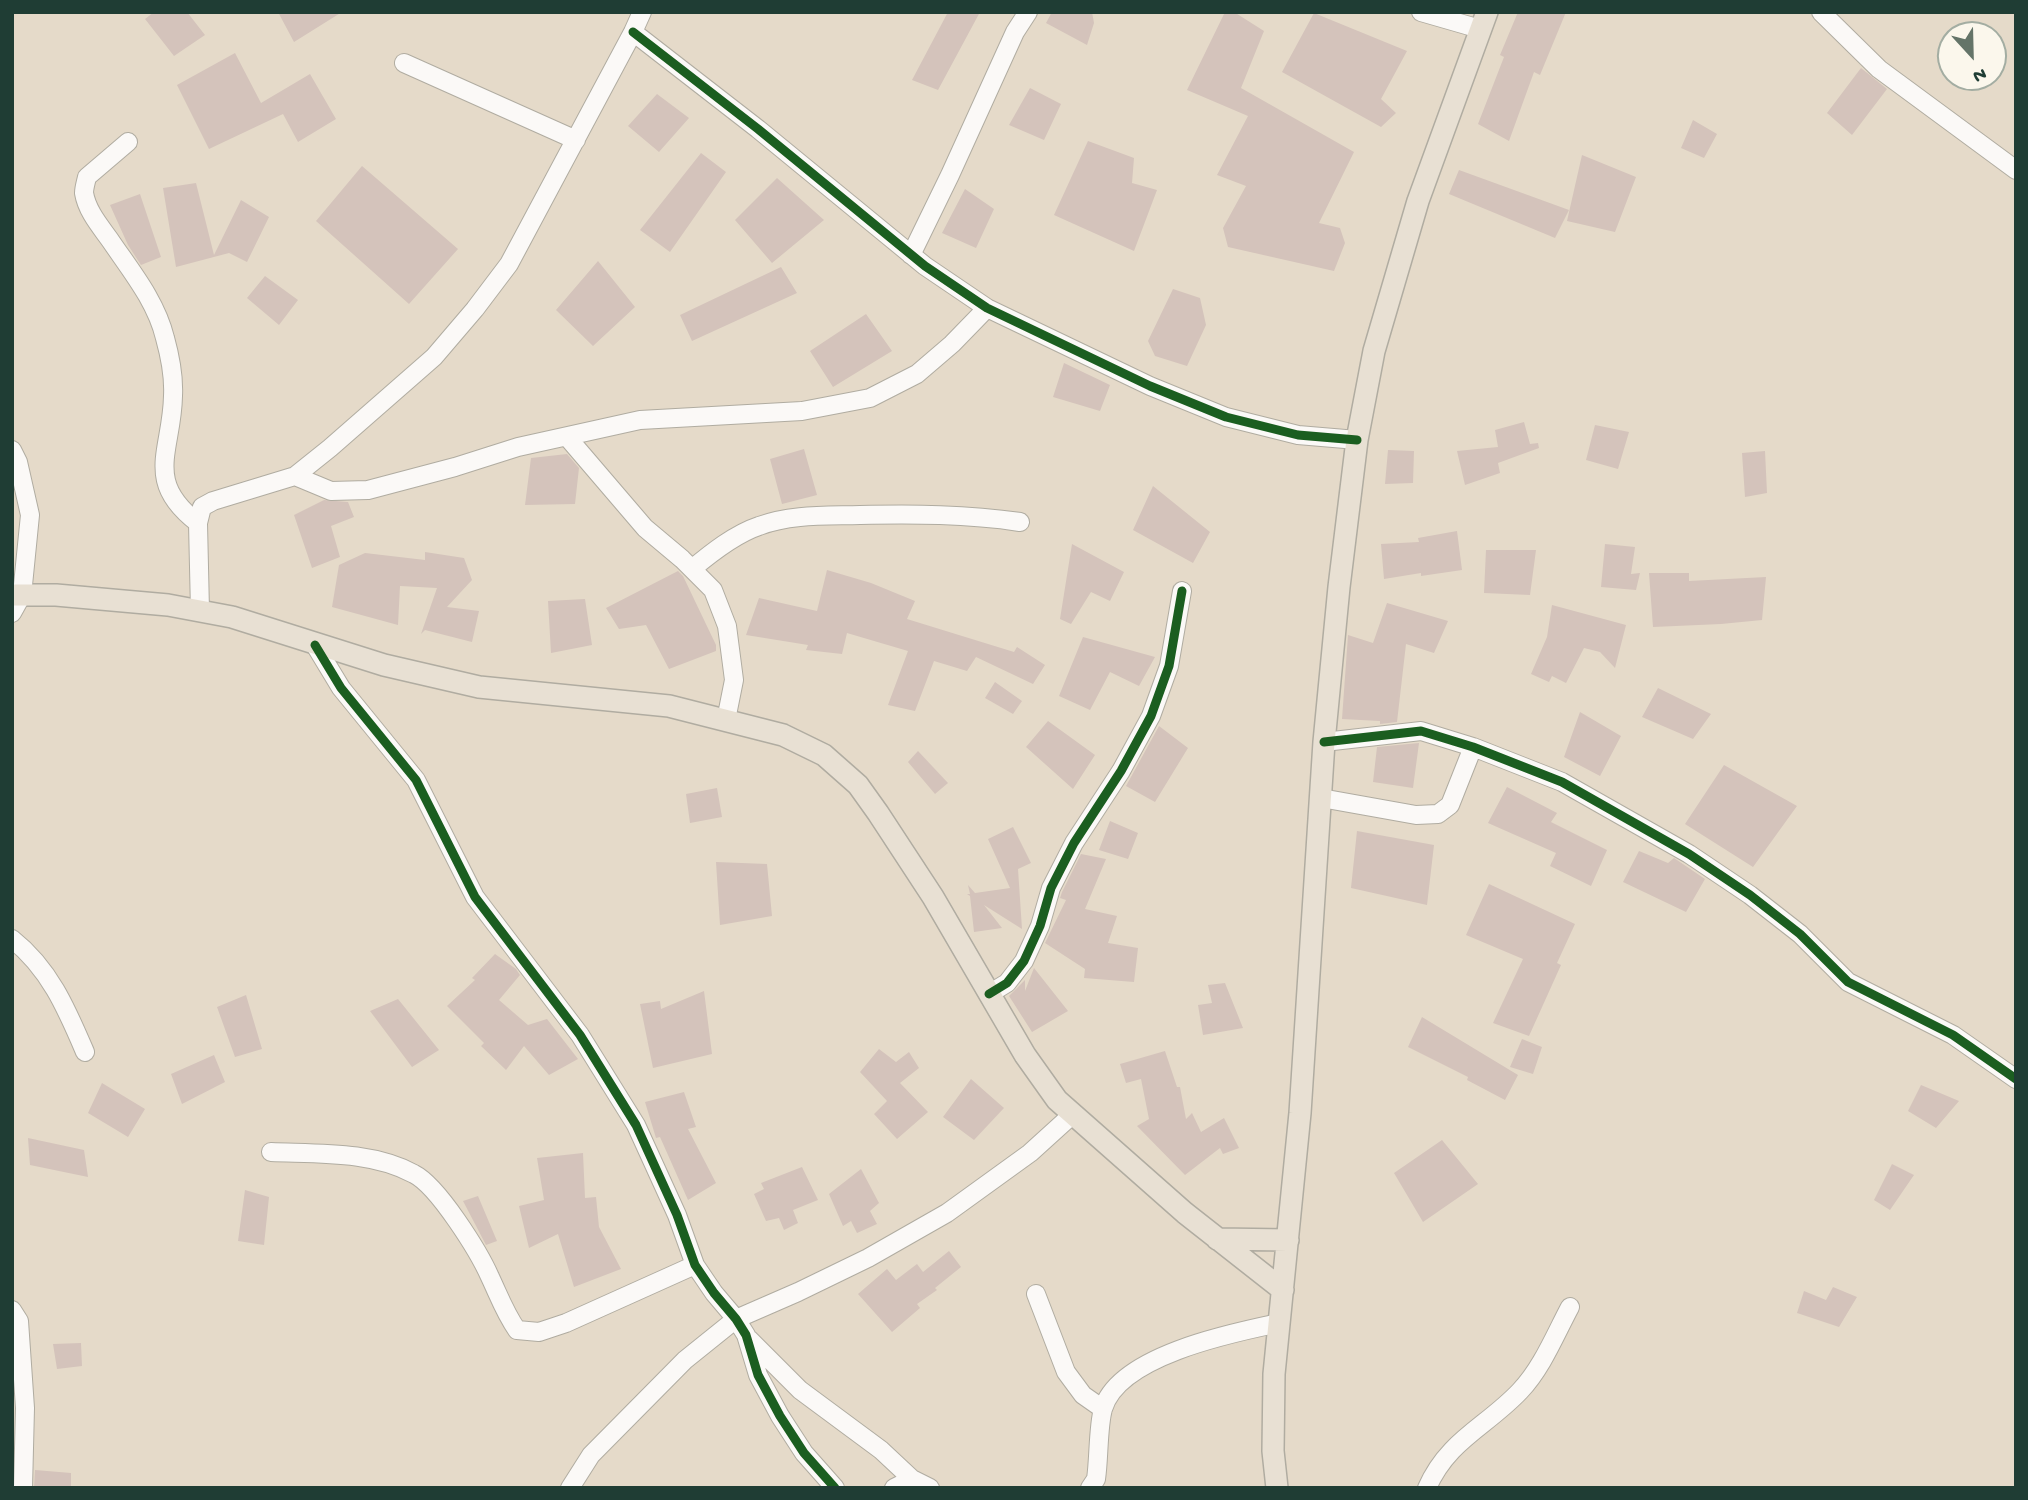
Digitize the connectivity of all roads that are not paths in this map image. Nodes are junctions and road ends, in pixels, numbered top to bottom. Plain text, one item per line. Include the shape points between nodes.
1 (1028, 12) edge
2 (1421, 12) edge
3 (1821, 12) edge
4 (636, 19) edge
5 (1484, 21) edge
6 (404, 63) dead end
7 (576, 140) junction
8 (128, 142) dead end
9 (2016, 170) edge
10 (911, 255) junction
11 (987, 308) junction
12 (568, 438) junction
13 (1357, 440) junction
14 (12, 450) edge
15 (295, 476) junction
16 (1020, 522) dead end
17 (198, 523) junction
18 (692, 569) junction
19 (1182, 591) dead end
20 (15, 601) edge
21 (200, 611) junction
22 (315, 645) junction
23 (726, 720) junction
24 (1324, 742) junction
25 (1473, 747) junction
26 (1321, 798) junction
27 (12, 939) edge
28 (989, 994) junction
29 (85, 1052) dead end
30 (2016, 1079) edge
31 (1073, 1114) junction
32 (271, 1152) dead end
33 (1217, 1239) junction
34 (1289, 1240) junction
35 (695, 1265) junction
36 (1283, 1290) junction
37 (1035, 1294) dead end
38 (1570, 1307) dead end
39 (12, 1310) edge
40 (736, 1319) junction
41 (1279, 1323) junction
42 (746, 1335) junction
43 (1103, 1409) junction
44 (912, 1479) junction
45 (23, 1488) edge
46 (570, 1488) edge
47 (835, 1488) edge
48 (894, 1488) edge
49 (930, 1488) edge
50 (1090, 1488) edge
51 (1277, 1488) edge
52 (1427, 1488) edge

1 - 10 street
2 - 5 street
3 - 9 street via 1879,69
4 - 7 street
4 - 10 street via 758,129
5 - 13 main road via 1418,201 1374,351
6 - 7 street
7 - 15 street via 509,264 475,309 414,376
8 - 17 street via 86,177 84,192 92,215 159,317 174,396 163,461 169,492
10 - 11 street
11 - 12 street via 917,374 870,398 802,411 640,421
11 - 13 street via 1127,376 1226,417 1298,435
12 - 15 street via 518,447 368,490 331,491
12 - 18 street via 645,528
13 - 24 main road
14 - 20 street via 30,515
15 - 17 street via 213,500 202,507
16 - 18 street via 945,514 779,519 713,551
17 - 21 street
18 - 23 street via 713,590 727,626 734,680
19 - 28 street via 1169,666 1151,716 1074,843 1051,888 1024,961 1007,984
20 - 21 main road via 56,595
21 - 22 main road
22 - 23 main road via 479,687 669,706
22 - 35 street via 341,688 416,780 475,897 580,1035 636,1125
23 - 28 main road via 783,735 824,755 858,785 933,897
24 - 25 street via 1421,731
24 - 26 main road
25 - 26 street via 1450,805 1438,814 1416,815
25 - 30 street via 1562,782 1689,854 1800,934 1848,982 1952,1035
26 - 34 main road
27 - 29 street via 46,973
28 - 31 main road via 1025,1055
31 - 33 main road
31 - 40 street via 1030,1153 947,1213 868,1258
32 - 35 street via 382,1161 417,1175 471,1244 517,1330 539,1332 566,1323
33 - 34 main road
33 - 36 main road
34 - 36 main road
35 - 40 street
36 - 41 main road
37 - 43 street via 1066,1372 1083,1395
38 - 52 street via 1522,1390 1460,1440 1441,1460
39 - 45 street via 19,1321 25,1408
40 - 42 street
40 - 46 street via 685,1360 591,1455
41 - 43 street via 1231,1333 1145,1364 1118,1383
41 - 51 main road via 1273,1451
42 - 44 street via 800,1390
42 - 47 street via 758,1375 780,1416
43 - 50 street via 1096,1479
44 - 48 street
44 - 49 street

